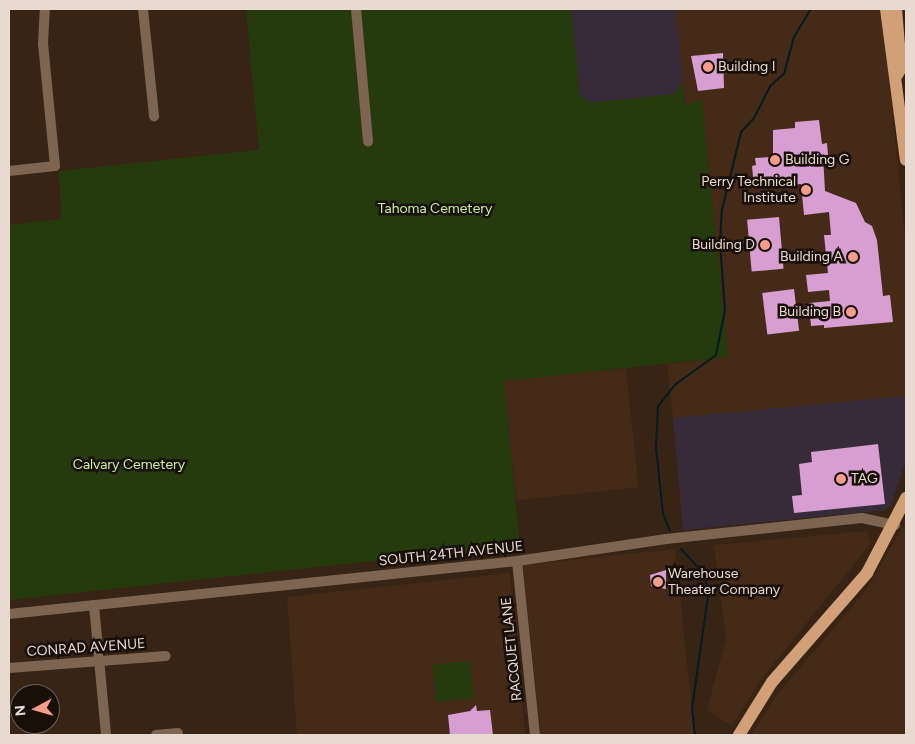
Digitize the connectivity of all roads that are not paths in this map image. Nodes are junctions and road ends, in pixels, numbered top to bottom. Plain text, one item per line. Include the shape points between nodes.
1 (45, 9) edge
2 (143, 9) edge
3 (356, 9) edge
4 (886, 9) edge
5 (896, 9) edge
6 (897, 75) junction
7 (154, 116) dead end
8 (368, 141) dead end
9 (906, 160) edge
10 (9, 171) edge
11 (906, 498) edge
12 (895, 524) junction
13 (517, 561) junction
14 (94, 605) junction
15 (9, 614) edge
16 (166, 656) dead end
17 (99, 660) junction
18 (9, 668) edge
19 (178, 733) dead end
20 (106, 735) edge
21 (156, 735) edge
22 (535, 735) edge
23 (739, 735) edge

1 - 10 street via 43,44 56,166
2 - 7 street
3 - 8 street
4 - 6 main road via 892,69
5 - 6 main road via 901,68
6 - 9 main road
11 - 12 main road
12 - 13 street, SOUTH 24TH AVENUE via 862,518 666,539
12 - 23 main road via 866,573 772,682
13 - 14 street, SOUTH 24TH AVENUE
13 - 22 street, RACQUET LANE
14 - 15 street, SOUTH 24TH AVENUE
14 - 17 street
16 - 17 street, CONRAD AVENUE
17 - 18 street, CONRAD AVENUE
17 - 20 street
19 - 21 street

